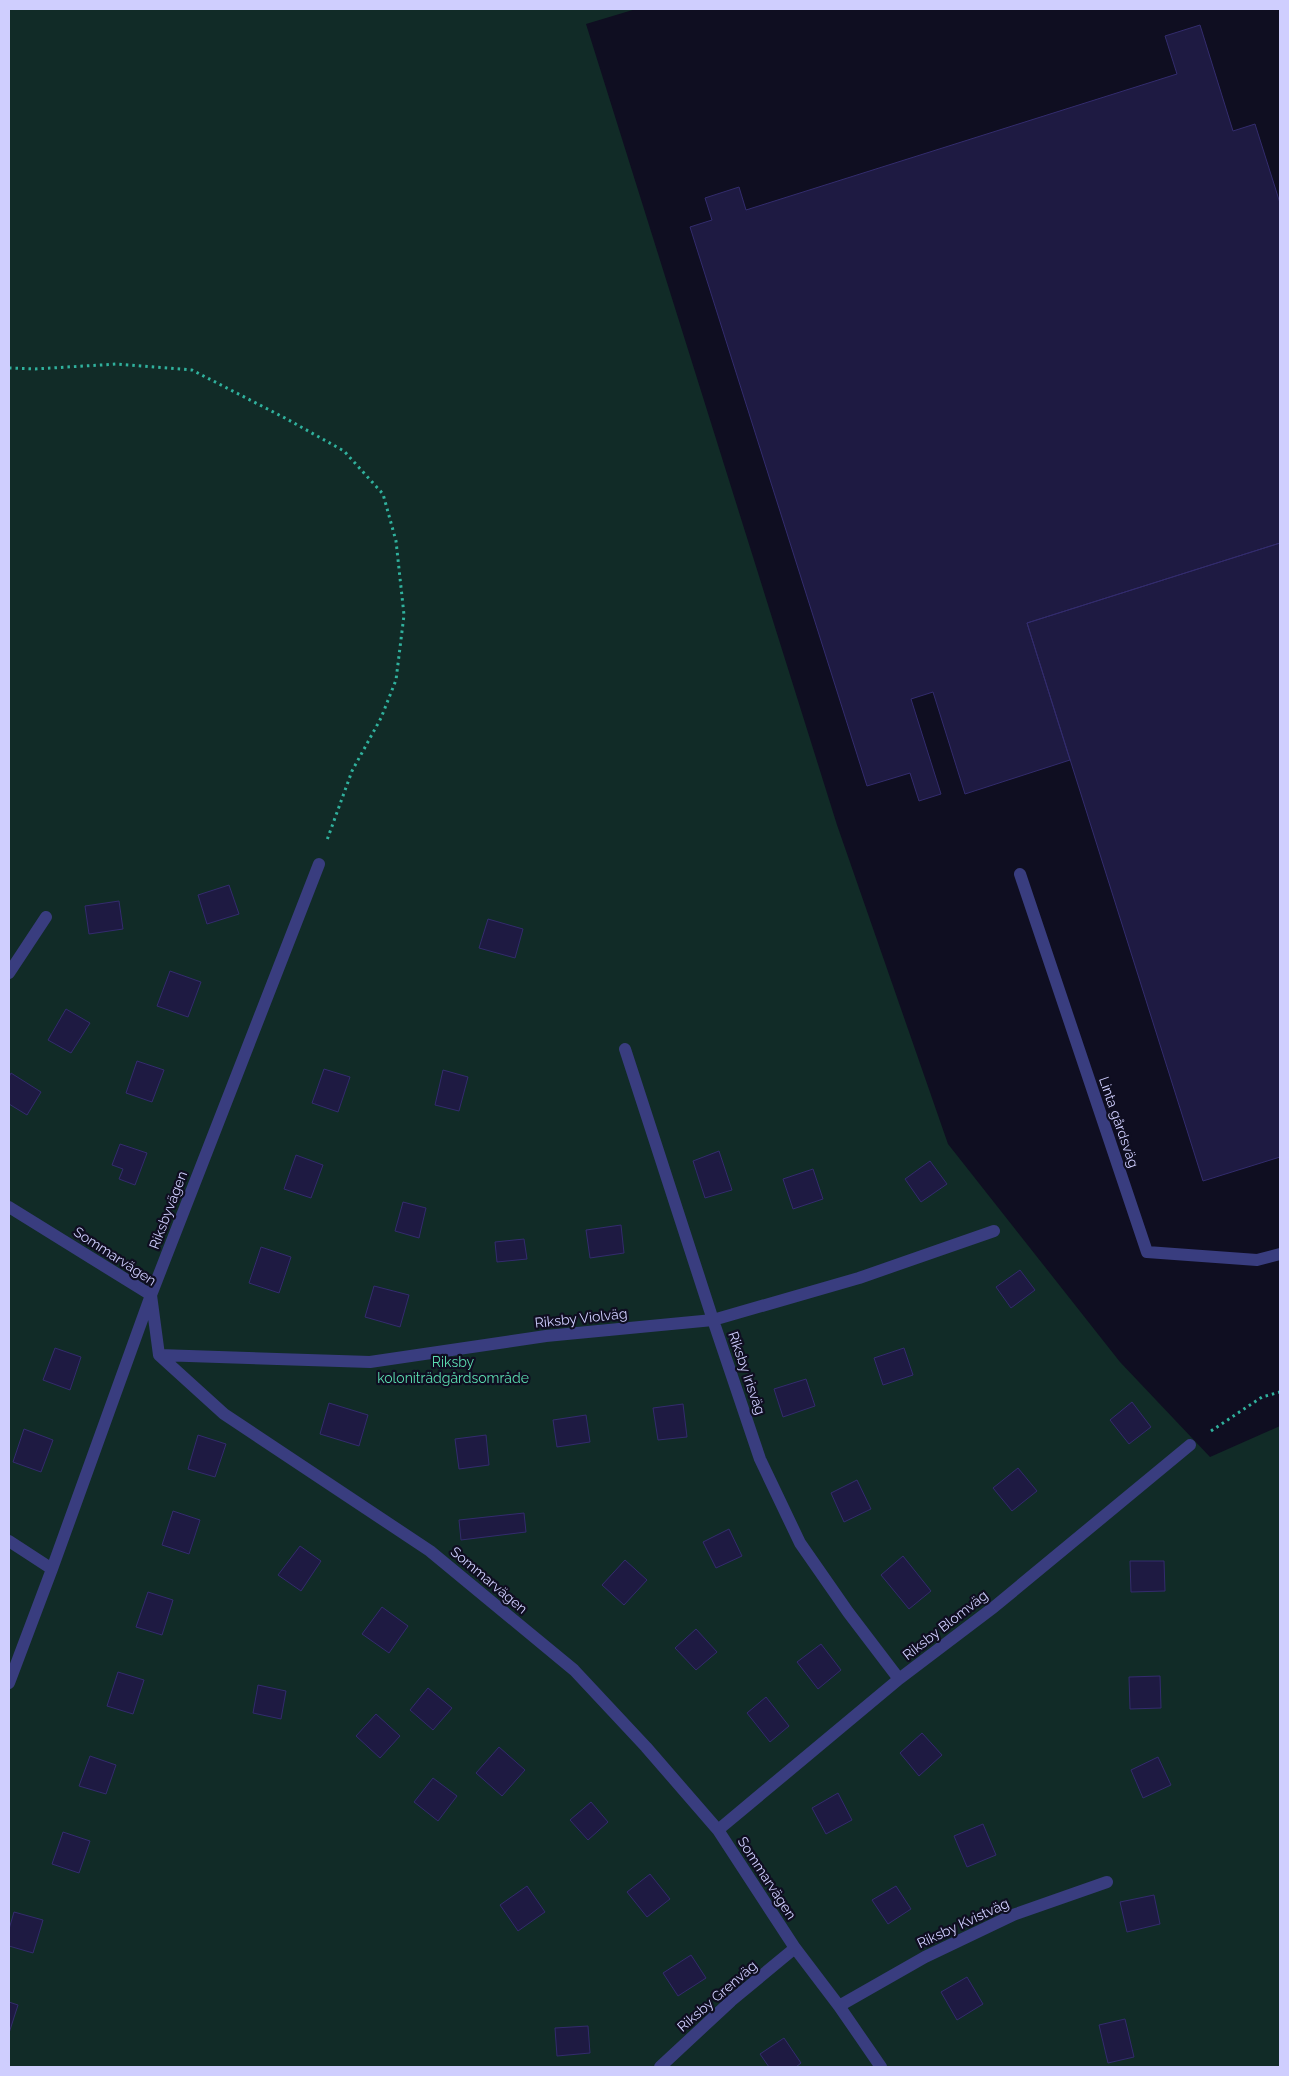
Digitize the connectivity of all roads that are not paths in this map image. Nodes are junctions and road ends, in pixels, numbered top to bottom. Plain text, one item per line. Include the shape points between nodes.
1 (318, 864) road end
2 (1020, 874) dead end
3 (46, 917) dead end
4 (9, 973) edge
5 (625, 1049) dead end
6 (9, 1207) edge
7 (994, 1231) dead end
8 (1280, 1254) edge
9 (151, 1295) junction
10 (713, 1320) junction
11 (159, 1355) junction
12 (1190, 1445) road end
13 (9, 1541) edge
14 (52, 1570) junction
15 (899, 1679) junction
16 (9, 1683) edge
17 (718, 1830) junction
18 (1107, 1882) dead end
19 (795, 1948) junction
20 (839, 2006) junction
21 (660, 2067) edge
22 (881, 2067) edge

1 - 9 street, Riksbyvägen
2 - 8 street, Linta gårdsväg via 1147,1252 1257,1260
3 - 4 street
5 - 10 street, Riksby Irisväg
6 - 9 street, Sommarvägen
7 - 10 street, Riksby Violväg via 859,1278
9 - 11 street, Sommarvägen
9 - 14 street, Riksbyvägen
10 - 11 street, Riksby Violväg via 546,1336 370,1362
10 - 15 street, Riksby Irisväg via 760,1459 800,1543
11 - 17 street, Sommarvägen via 224,1414 430,1551 574,1670
12 - 15 street, Riksby Blomväg via 994,1607
13 - 14 street
14 - 16 street, Riksbyvägen
15 - 17 street, Riksby Blomväg
17 - 19 street, Sommarvägen
18 - 20 street, Riksby Kvistväg via 1013,1915 924,1957
19 - 20 street, Sommarvägen
19 - 21 street, Riksby Grenväg
20 - 22 street, Sommarvägen

